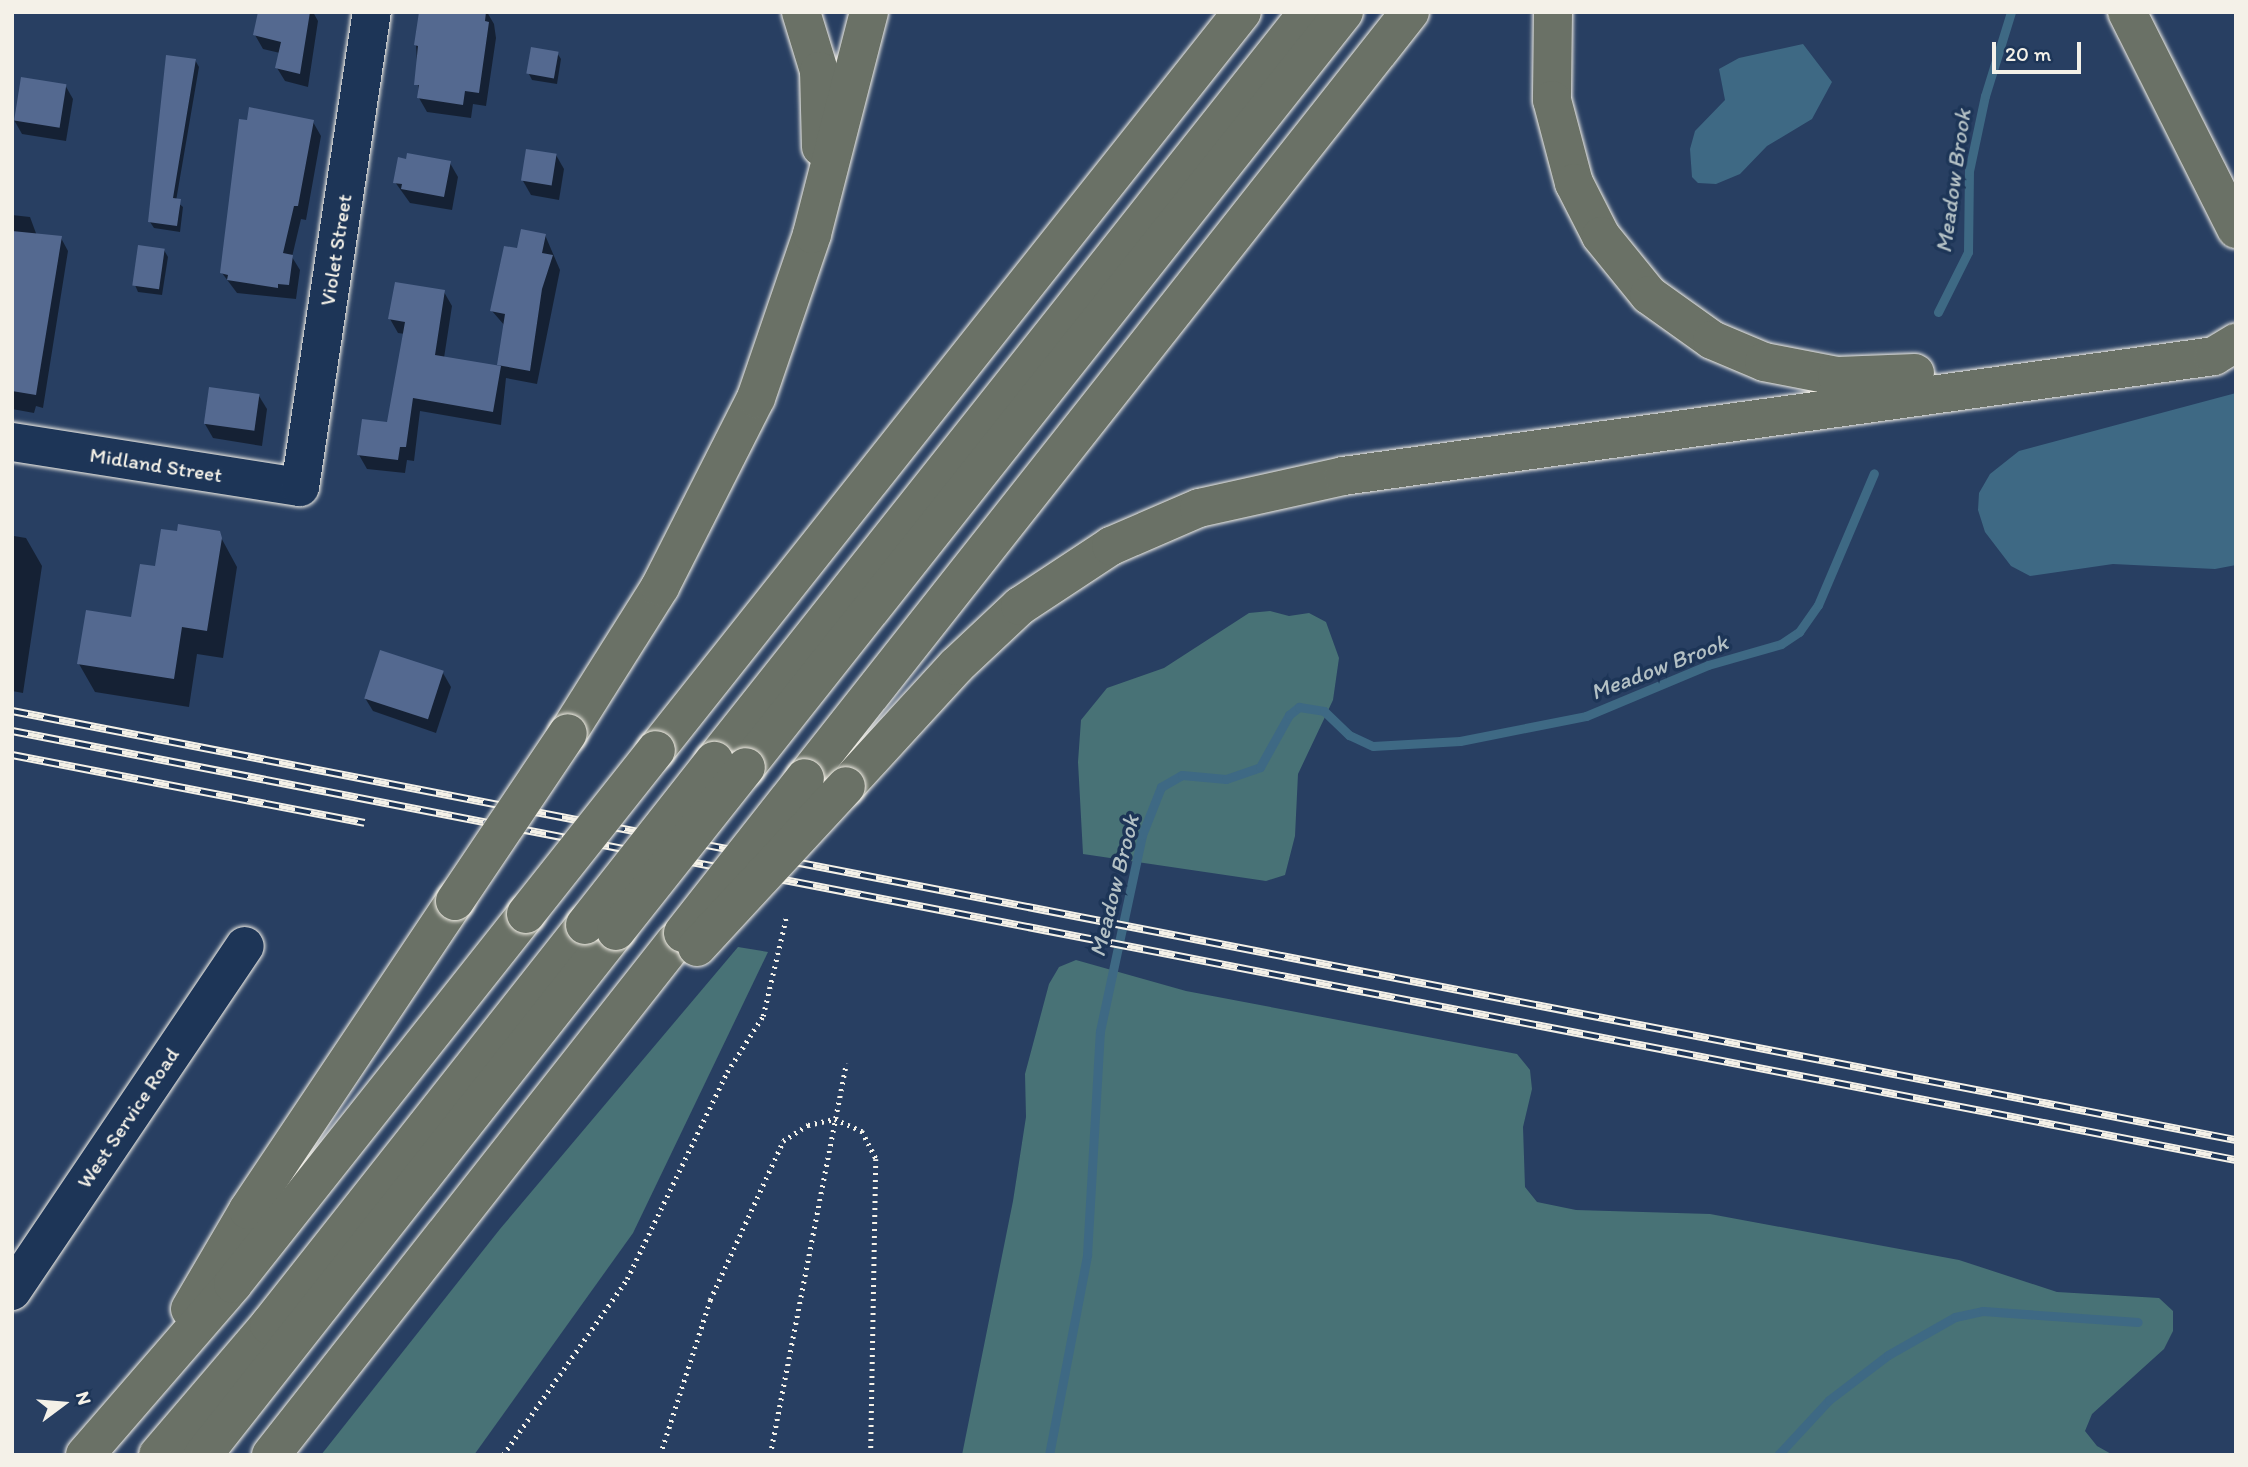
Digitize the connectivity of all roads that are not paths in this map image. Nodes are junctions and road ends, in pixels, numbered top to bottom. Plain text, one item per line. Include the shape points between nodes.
1 (372, 12) edge
2 (801, 12) edge
3 (869, 12) edge
4 (1242, 12) edge
5 (2127, 12) edge
6 (1332, 13) edge
7 (1407, 17) edge
8 (1552, 27) edge
9 (2236, 229) edge
10 (812, 234) junction
11 (2236, 326) edge
12 (2236, 343) edge
13 (12, 442) edge
14 (300, 487) joint
15 (600, 928) junction
16 (686, 945) junction
17 (245, 946) dead end
18 (12, 1291) edge
19 (158, 1374) junction
20 (85, 1455) edge
21 (158, 1455) edge
22 (203, 1455) edge
23 (271, 1455) edge

1 - 14 street, Violet Street
2 - 10 main road via 821,89
3 - 10 main road
4 - 19 main road, bridge
5 - 9 main road
6 - 15 main road, bridge
7 - 16 main road, bridge via 805,778
8 - 11 main road via 1552,100 1563,151 1601,236 1664,308 1712,340 1746,355 1819,374 1883,377
10 - 19 main road, bridge via 771,360 713,490 660,587 568,733 227,1243
12 - 16 main road, bridge via 2214,356 1343,476 1199,508 1111,545 1020,606
13 - 14 street, Midland Street
15 - 21 main road
15 - 22 main road
16 - 23 main road via 623,1009
17 - 18 street, West Service Road
19 - 20 main road

